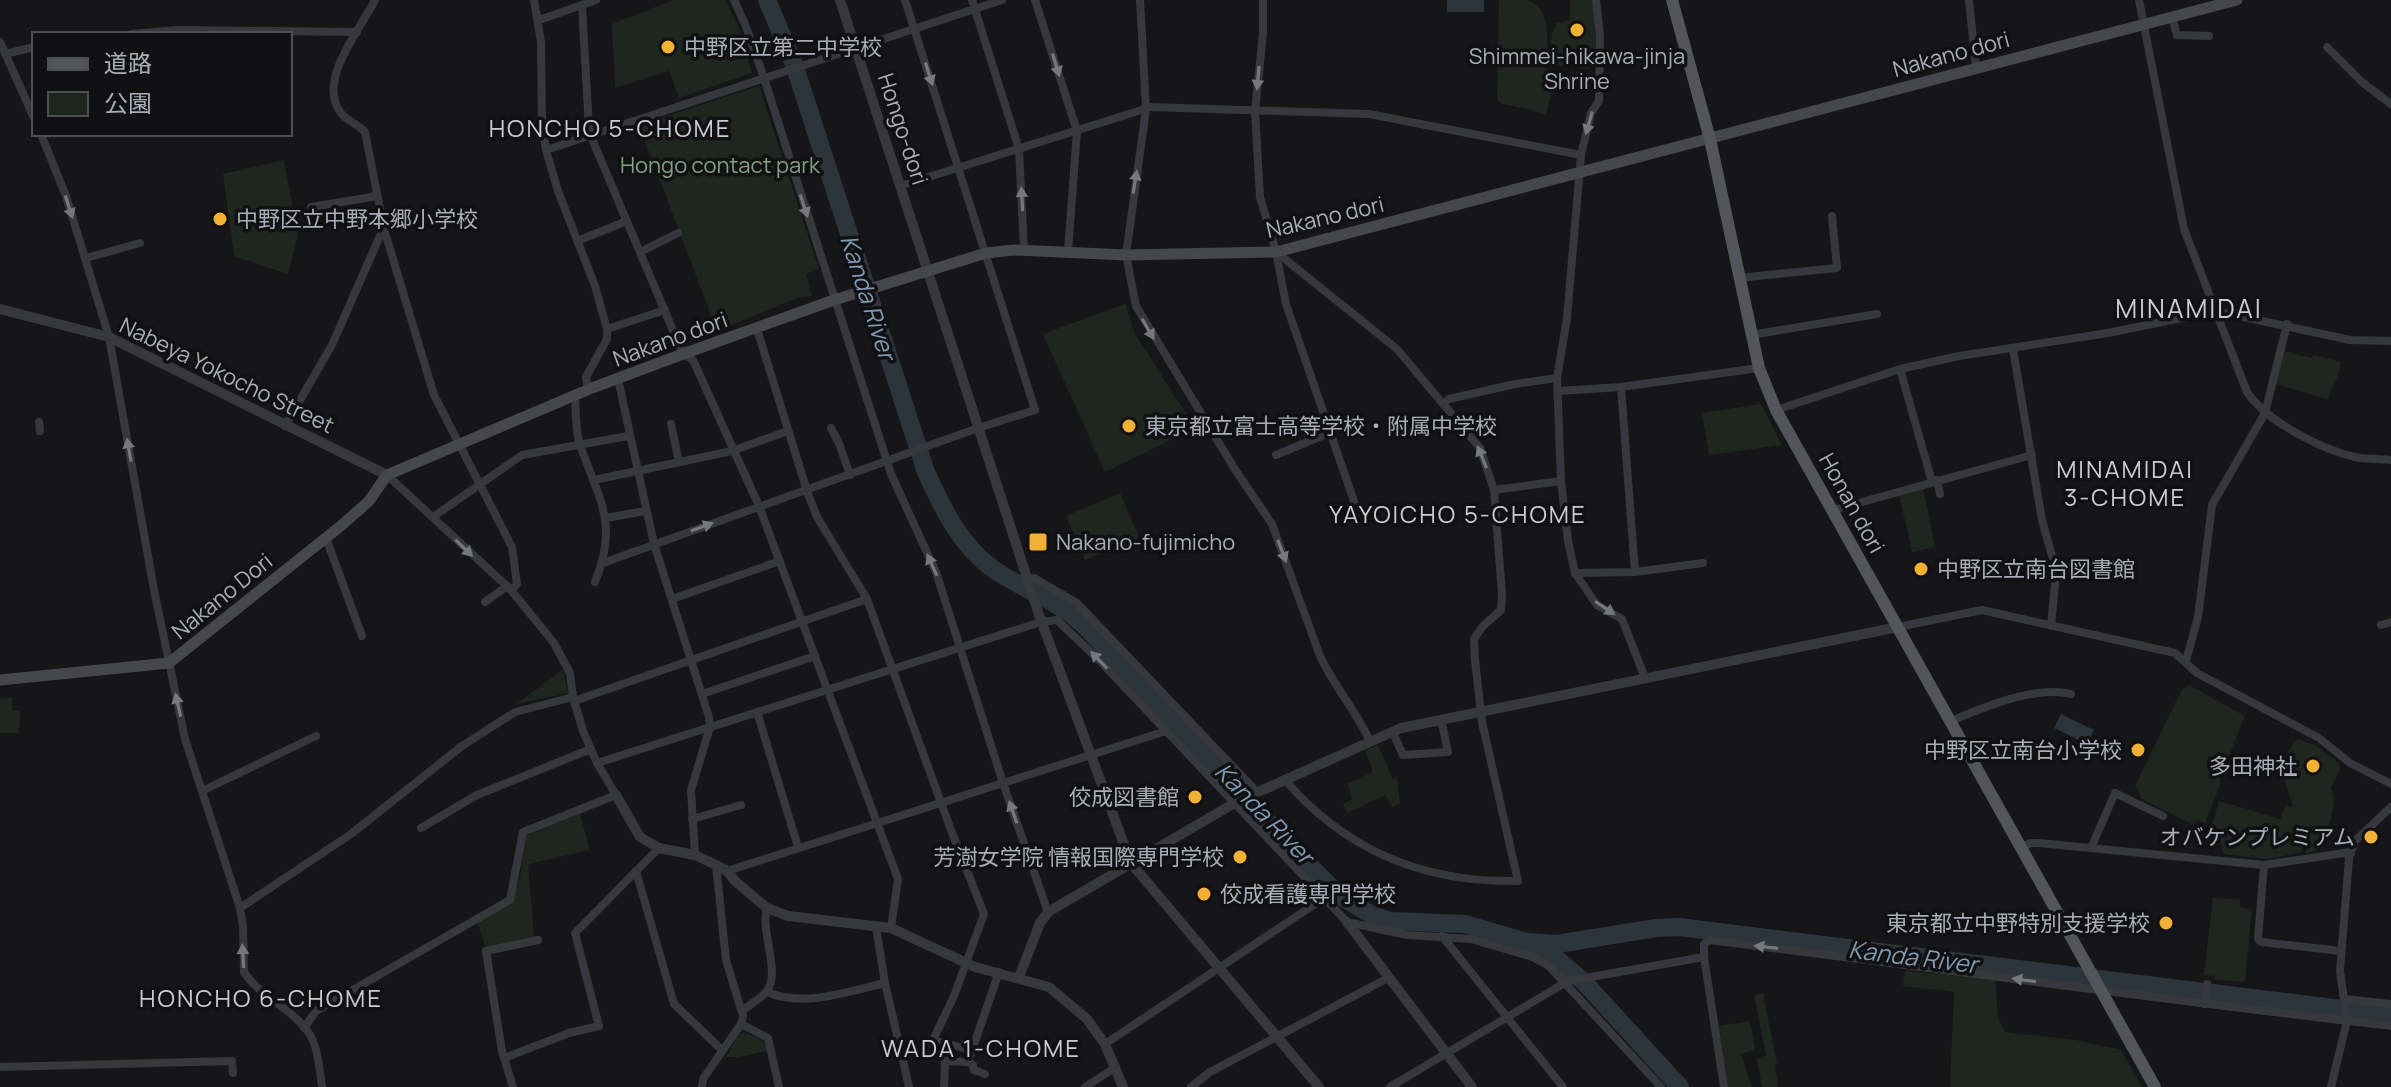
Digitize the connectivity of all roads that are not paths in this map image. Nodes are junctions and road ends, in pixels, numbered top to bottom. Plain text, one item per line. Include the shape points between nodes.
1 (375, 0) edge
2 (534, 0) edge
3 (596, 0) edge
4 (734, 0) edge
5 (840, 0) edge
6 (905, 0) edge
7 (1002, 0) edge
8 (1035, 0) edge
9 (1140, 0) edge
10 (1263, 0) edge
11 (1596, 0) edge
12 (1672, 0) edge
13 (1969, 0) edge
14 (2139, 0) edge
15 (2237, 0) edge
16 (974, 4) edge
17 (582, 6) junction
18 (2172, 17) junction
19 (537, 18) junction
20 (2143, 25) junction
21 (914, 29) junction
22 (154, 32) edge
23 (357, 32) junction
24 (2209, 36) dead end
25 (0, 42) edge
26 (32, 47) edge
27 (2327, 47) dead end
28 (856, 49) junction
29 (5, 54) junction
30 (1976, 67) junction
31 (764, 78) junction
32 (2391, 104) edge
33 (1146, 109) junction
34 (1255, 111) junction
35 (32, 114) edge
36 (1077, 131) junction
37 (591, 134) junction
38 (42, 136) edge
39 (1710, 139) junction
40 (1019, 149) junction
41 (546, 150) junction
42 (1582, 151) junction
43 (959, 168) junction
44 (1580, 171) junction
45 (900, 186) junction
46 (376, 194) junction
47 (311, 207) dead end
48 (1832, 216) dead end
49 (627, 221) junction
50 (384, 229) junction
51 (678, 233) dead end
52 (577, 241) junction
53 (140, 243) dead end
54 (1024, 250) junction
55 (640, 252) junction
56 (1068, 252) junction
57 (1276, 252) junction
58 (986, 253) junction
59 (1126, 255) junction
60 (86, 258) junction
61 (927, 271) junction
62 (1738, 278) junction
63 (834, 300) junction
64 (0, 309) edge
65 (665, 310) junction
66 (2216, 311) junction
67 (1877, 314) dead end
68 (2287, 324) junction
69 (607, 329) junction
70 (757, 329) junction
71 (1751, 335) junction
72 (109, 337) junction
73 (2391, 341) edge
74 (2013, 349) junction
75 (683, 354) junction
76 (1759, 368) junction
77 (1900, 369) junction
78 (1557, 378) junction
79 (618, 379) junction
80 (1621, 387) junction
81 (588, 390) junction
82 (1558, 391) junction
83 (575, 395) junction
84 (1444, 403) junction
85 (1776, 410) junction
86 (2265, 413) junction
87 (671, 424) dead end
88 (285, 426) junction
89 (831, 428) dead end
90 (978, 428) junction
91 (788, 431) junction
92 (1331, 432) junction
93 (628, 436) junction
94 (458, 443) junction
95 (580, 444) junction
96 (732, 451) junction
97 (1276, 455) dead end
98 (2032, 455) junction
99 (2391, 460) edge
100 (887, 461) junction
101 (679, 462) junction
102 (636, 471) junction
103 (387, 475) junction
104 (850, 475) junction
105 (594, 480) junction
106 (1561, 481) junction
107 (1934, 481) junction
108 (480, 483) junction
109 (1494, 490) junction
110 (807, 491) junction
111 (1940, 494) dead end
112 (759, 506) junction
113 (1356, 507) dead end
114 (1833, 510) junction
115 (645, 511) junction
116 (433, 517) junction
117 (606, 518) junction
118 (326, 538) junction
119 (654, 544) junction
120 (780, 561) junction
121 (603, 563) junction
122 (1703, 563) dead end
123 (1635, 572) junction
124 (1575, 573) junction
125 (1027, 578) junction
126 (595, 582) dead end
127 (509, 588) junction
128 (672, 599) junction
129 (867, 599) junction
130 (485, 602) dead end
131 (1041, 622) junction
132 (2391, 622) edge
133 (803, 623) junction
134 (2381, 625) dead end
135 (2051, 626) junction
136 (1898, 627) junction
137 (362, 636) dead end
138 (960, 648) junction
139 (815, 656) junction
140 (692, 661) junction
141 (2186, 661) junction
142 (169, 663) junction
143 (893, 669) junction
144 (1645, 678) junction
145 (0, 680) edge
146 (828, 690) junction
147 (702, 694) junction
148 (2071, 694) dead end
149 (573, 699) junction
150 (1481, 710) junction
151 (757, 712) junction
152 (1441, 719) junction
153 (1951, 721) junction
154 (710, 727) junction
155 (1166, 731) junction
156 (1392, 731) junction
157 (316, 736) dead end
158 (1370, 741) junction
159 (591, 749) junction
160 (1089, 755) junction
161 (597, 763) junction
162 (1285, 780) junction
163 (1003, 783) junction
164 (2391, 784) edge
165 (202, 791) junction
166 (1256, 792) junction
167 (616, 795) junction
168 (940, 802) junction
169 (1236, 802) junction
170 (741, 805) dead end
171 (2391, 807) edge
172 (2163, 816) dead end
173 (692, 819) junction
174 (878, 822) junction
175 (421, 828) dead end
176 (798, 847) junction
177 (659, 848) junction
178 (2022, 848) junction
179 (2091, 848) junction
180 (2351, 852) junction
181 (695, 855) junction
182 (1131, 863) junction
183 (2264, 865) junction
184 (722, 868) junction
185 (636, 871) junction
186 (1324, 898) junction
187 (240, 908) junction
188 (767, 908) junction
189 (1048, 912) junction
190 (1347, 922) junction
191 (876, 927) junction
192 (891, 928) junction
193 (1442, 936) junction
194 (538, 940) dead end
195 (2341, 951) junction
196 (1704, 957) junction
197 (966, 963) junction
198 (1218, 969) junction
199 (999, 972) junction
200 (1019, 977) junction
201 (1388, 978) junction
202 (1566, 982) junction
203 (885, 983) junction
204 (2207, 984) dead end
205 (2099, 988) junction
206 (767, 992) junction
207 (2204, 1001) junction
208 (2344, 1001) junction
209 (2391, 1004) edge
210 (742, 1011) junction
211 (1506, 1018) junction
212 (2347, 1020) junction
213 (741, 1024) junction
214 (2391, 1026) edge
215 (304, 1028) junction
216 (1278, 1038) junction
217 (1105, 1044) junction
218 (722, 1050) junction
219 (971, 1050) junction
220 (1446, 1052) junction
221 (504, 1058) junction
222 (968, 1062) junction
223 (0, 1067) edge
224 (1116, 1067) junction
225 (233, 1073) dead end
226 (985, 1074) dead end
227 (322, 1087) edge
228 (513, 1087) edge
229 (702, 1087) edge
230 (779, 1087) edge
231 (909, 1087) edge
232 (944, 1087) edge
233 (1085, 1087) edge
234 (1123, 1087) edge
235 (1191, 1087) edge
236 (1319, 1087) edge
237 (1390, 1087) edge
238 (1472, 1087) edge
239 (1563, 1087) edge
240 (1660, 1087) edge
241 (1724, 1087) edge
242 (2155, 1087) edge
243 (2331, 1087) edge

1 - 23 street
2 - 19 street
3 - 17 street
4 - 31 street
5 - 28 street, Hongo-dori
6 - 21 street
7 - 16 street
8 -> 36 street
9 - 33 street
10 -> 34 street
11 -> 42 street via 1599,101
12 - 39 main road, Honan dori
13 - 30 street
14 - 20 street
15 - 18 main road, Nakano dori
16 - 21 street
16 - 40 street
17 - 19 street
17 - 37 street
18 - 20 main road, Nakano dori
18 - 24 street via 2177,35
19 - 41 street
20 - 30 main road, Nakano dori
20 - 66 street via 2184,229
21 - 28 street
21 -> 43 street
22 - 23 street
23 - 46 street via 333,81 333,99 343,116 365,132
25 - 29 street
26 - 29 street
27 - 32 street
28 - 31 street
28 - 45 street, Hongo-dori
29 - 35 street
30 - 39 main road, Nakano dori
31 - 37 street
31 -> 63 street
33 - 34 street
33 - 36 street
59 -> 33 street
34 - 42 street via 1369,114
34 - 57 street via 1260,197
36 - 40 street
36 - 56 street
37 - 41 street
37 - 49 street
38 -> 60 street
39 - 44 main road, Nakano dori
39 - 62 main road, Honan dori
40 - 43 street
54 -> 40 street
41 - 52 street
42 - 44 street
43 - 45 street
43 - 58 street
44 - 57 main road, Nakano dori
44 - 78 street
45 - 61 street, Hongo-dori
46 - 47 street
46 - 50 street
48 - 62 street via 1837,268
49 - 52 street
49 - 55 street
50 - 88 street via 332,345
50 - 94 street via 434,395
51 - 55 street
52 - 69 street
53 - 60 street
54 - 56 main road, Nakano dori
54 - 58 main road, Nakano dori
55 - 65 street
56 - 59 main road, Nakano dori
57 - 59 main road, Nakano dori
57 - 84 street via 1397,349
57 - 92 street via 1286,304
58 - 61 main road, Nakano dori
58 - 90 street via 1035,410
59 -> 158 street via 1136,306 1272,524 1320,656
60 - 72 street
61 - 63 main road, Nakano dori
61 - 90 street, Hongo-dori
62 - 71 main road, Honan dori
63 - 70 main road, Nakano dori
63 - 100 street
64 - 72 street, Nabeya Yokocho Street
65 - 69 street
65 - 75 street
66 - 68 street
66 - 74 street
66 - 86 street via 2247,392
67 - 71 street
68 - 73 street via 2350,340
68 - 86 street
69 - 81 street via 607,339 586,377
70 - 75 main road, Nakano dori
70 - 91 street
71 - 76 main road, Honan dori
72 - 88 street, Nabeya Yokocho Street
142 -> 72 street
74 - 77 street
74 - 98 street
75 - 79 main road, Nakano dori
75 - 96 street via 693,360
76 - 80 street
76 - 85 main road, Honan dori
77 - 85 street
77 - 107 street
78 - 82 street
78 - 84 street
79 - 81 main road, Nakano dori
79 - 93 street
80 - 82 street
80 - 123 street
81 - 83 main road, Nakano dori
82 - 106 street
83 - 94 main road, Nakano dori
83 - 95 street
109 -> 84 street via 1480,448
85 - 114 main road, Honan dori
86 - 99 street via 2331,450
86 - 141 street via 2212,505 2198,617
87 - 101 street
88 - 103 street, Nabeya Yokocho Street
89 - 104 street
90 - 100 street
90 - 125 street, Hongo-dori
91 - 96 street
91 - 110 street
92 - 97 street
92 - 113 street
93 - 95 street
93 - 102 street
94 - 103 main road, Nakano dori
94 - 108 street
95 - 105 street
95 - 108 street via 522,455
96 - 101 street
96 - 112 street
98 - 107 street
98 - 135 street via 2042,520 2057,563
100 - 104 street
138 -> 100 street via 936,572
101 - 102 street
102 - 105 street
102 - 115 street
103 - 116 street
103 - 118 main road, Nakano Dori via 369,501
104 - 110 street
105 - 117 street
106 - 109 street
106 - 124 street
107 - 111 street
107 - 114 street
108 - 116 street
108 - 127 street via 512,547 517,584
109 - 150 street via 1501,610 1474,639
110 - 112 street
110 - 129 street
119 -> 112 street
112 - 120 street
114 - 136 main road, Honan dori
115 - 117 street
115 - 119 street
116 -> 127 street
117 - 121 street
118 - 137 street
118 - 142 main road, Nakano Dori
119 - 121 street
119 - 128 street
120 - 128 street
120 - 133 street
121 - 126 street
122 - 123 street
123 - 124 street
124 -> 144 street via 1597,605 1622,619
125 - 131 street, Hongo-dori
125 - 166 street via 1077,603
127 - 130 street
127 - 149 street via 563,656
128 - 140 street
129 - 133 street
129 - 143 street
131 - 138 street
155 -> 131 street via 1063,624
131 - 160 street, Hongo-dori
132 - 134 street
133 - 139 street
133 - 140 street
135 - 136 street via 1982,610
135 - 141 street via 2158,648
136 - 144 street
136 - 153 main road, Honan dori
138 - 143 street
138 - 163 street
139 - 146 street
139 - 147 street
140 - 147 street
140 - 149 street
141 - 164 street via 2197,673 2319,738 2350,763
142 - 145 main road, Nakano Dori
165 -> 142 street
143 - 146 street
143 - 168 street
144 - 150 street
146 - 151 street
146 - 174 street
147 - 154 street
148 - 153 street via 2050,691 2001,702
149 - 159 street
149 - 187 street via 515,712 462,746 351,834
150 - 152 street
150 - 162 street via 1518,881 1435,874 1388,859 1316,813
151 - 154 street
151 - 176 street
152 - 156 street
152 - 156 street via 1448,752 1403,755
153 - 178 main road, Honan dori
154 - 161 street
154 - 173 street via 691,790
155 - 160 street
155 - 169 street
156 - 158 street
157 - 165 street
158 - 162 street
159 - 161 street
159 - 175 street via 477,795
160 - 163 street
160 - 182 street, Hongo-dori
161 - 167 street
162 - 166 street
163 - 168 street
189 -> 163 street
165 - 187 street
166 - 169 street
167 - 177 street via 640,837
167 - 215 street via 523,832 510,900 316,1011
168 - 174 street
168 - 197 street via 984,914
169 - 182 street
169 - 186 street
170 - 173 street
171 - 180 street via 2355,841
172 - 179 street via 2115,793
173 - 181 street
174 - 176 street
174 - 192 street via 898,879
176 - 184 street
177 - 181 street
177 - 185 street
178 - 179 street via 2030,843
178 - 205 main road, Honan dori
179 - 183 street
180 - 183 street
180 - 195 street
181 - 184 street
182 - 189 street
182 - 198 street, Hongo-dori
183 - 195 street via 2258,939
184 - 188 street
184 - 210 street via 726,960
185 - 218 street via 674,1004
185 - 221 street via 575,933 599,1026
186 - 190 street
186 - 198 street
215 -> 187 street via 244,972
188 - 191 street via 788,916
188 - 206 street
189 - 200 street
190 - 193 street
190 - 201 street
191 - 192 street
191 - 203 street
192 - 197 street
193 - 202 street via 1533,957
193 - 211 street
194 - 221 street via 486,951
195 - 208 street
196 - 202 street
205 -> 196 street via 1709,940
196 - 241 street
197 - 199 street
197 - 219 street via 933,1040
198 - 216 street, Hongo-dori
198 - 217 street
199 - 200 street
199 - 219 street
200 - 217 street via 1049,987 1087,1019
201 - 216 street
201 - 220 street
202 - 211 street
202 - 240 street
203 - 206 street via 827,996 781,998
203 - 231 street
204 - 207 street
205 - 207 street
205 - 242 main road, Honan dori
206 - 210 street
207 - 212 street
208 - 209 street
208 - 212 street
210 - 213 street
211 - 220 street
211 - 239 street
212 - 214 street
212 - 243 street
213 - 218 street
213 - 230 street via 768,1038
215 - 227 street via 313,1042
216 - 235 street
216 - 236 street, Hongo-dori
217 - 224 street
218 - 229 street
219 - 222 street
220 - 237 street
220 - 238 street
221 - 228 street
222 - 226 street
222 - 232 street via 945,1061
223 - 225 street via 232,1061
224 - 233 street
224 - 234 street

